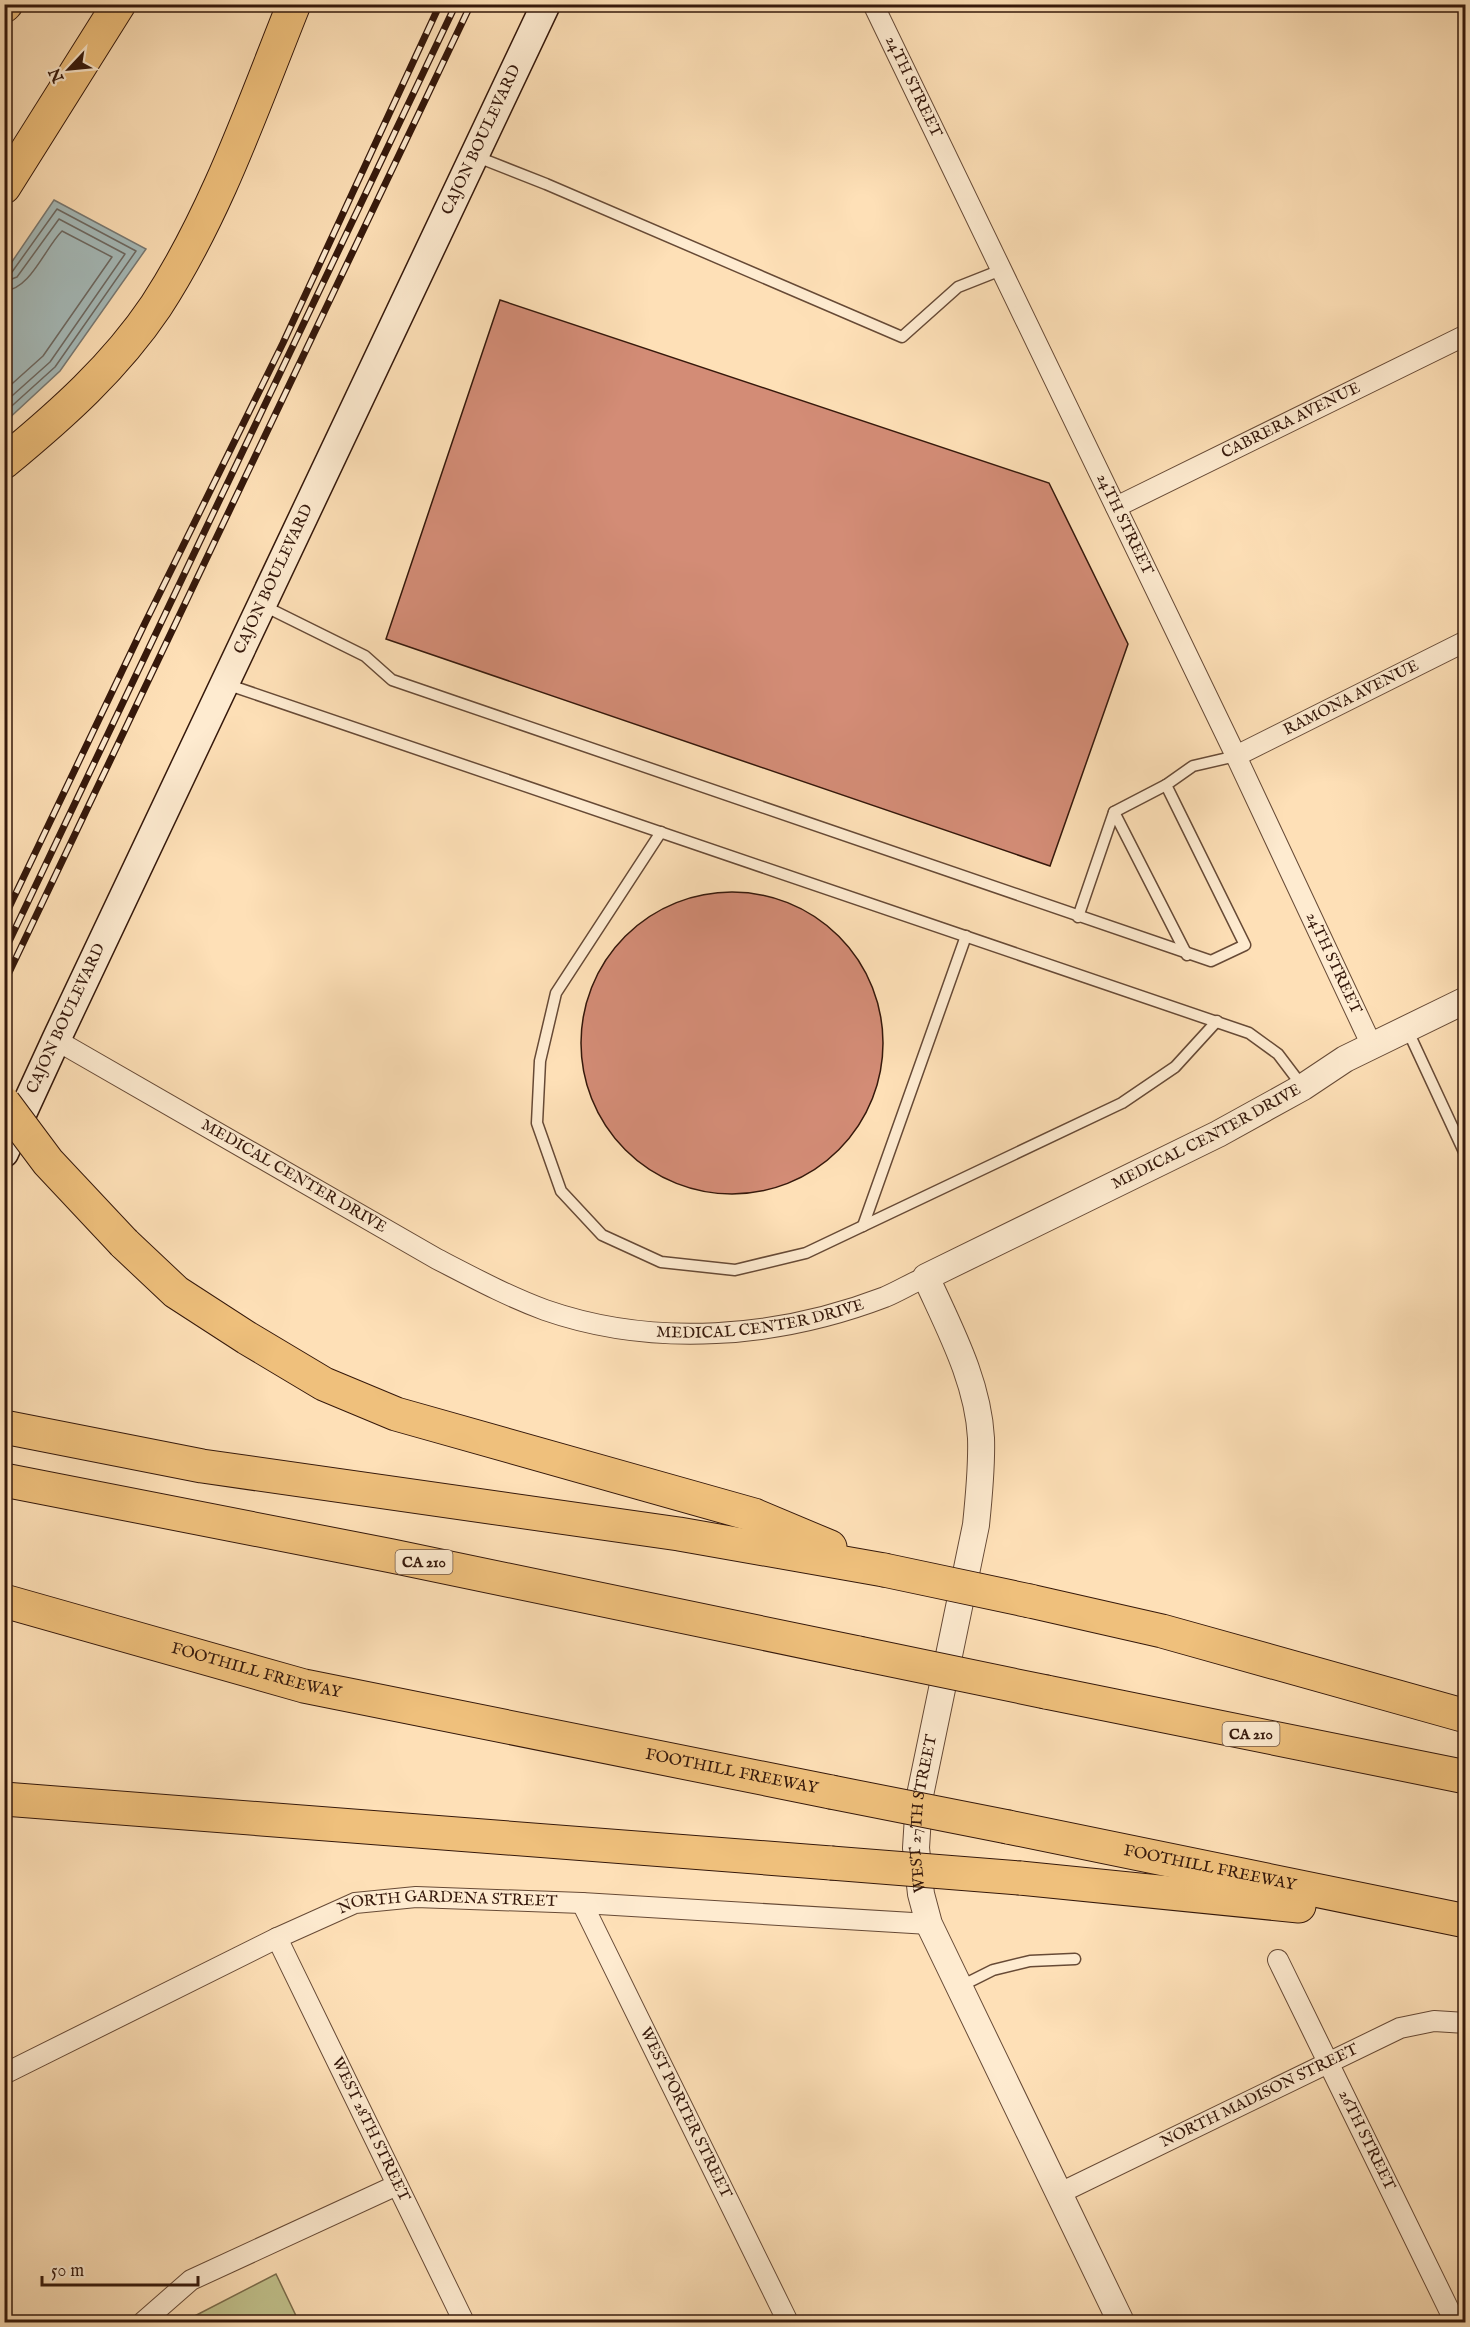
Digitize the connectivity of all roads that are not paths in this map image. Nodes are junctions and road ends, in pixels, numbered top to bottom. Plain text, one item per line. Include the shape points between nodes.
1 (119, 4) edge
2 (294, 4) edge
3 (546, 4) edge
4 (873, 4) edge
5 (474, 156) junction
6 (4, 187) edge
7 (1001, 270) junction
8 (1466, 335) edge
9 (4, 462) edge
10 (1116, 507) junction
11 (262, 605) junction
12 (1466, 641) edge
13 (225, 683) junction
14 (1236, 756) junction
15 (1166, 786) junction
16 (1114, 812) junction
17 (661, 832) junction
18 (1078, 917) junction
19 (966, 936) junction
20 (1187, 955) junction
21 (1466, 1000) edge
22 (1217, 1022) junction
23 (1407, 1029) junction
24 (56, 1040) junction
25 (1372, 1046) junction
26 (1303, 1087) junction
27 (4, 1103) edge
28 (4, 1154) edge
29 (1466, 1156) edge
30 (863, 1226) junction
31 (926, 1277) junction
32 (4, 1427) edge
33 (4, 1480) edge
34 (884, 1570) junction
35 (4, 1600) edge
36 (1466, 1716) edge
37 (1466, 1777) edge
38 (4, 1799) edge
39 (582, 1903) junction
40 (1466, 1922) edge
41 (929, 1924) junction
42 (277, 1938) junction
43 (1075, 1959) dead end
44 (1278, 1960) dead end
45 (959, 1987) junction
46 (1466, 2023) edge
47 (1328, 2062) junction
48 (4, 2074) edge
49 (397, 2185) junction
50 (1058, 2194) junction
51 (143, 2322) edge
52 (464, 2322) edge
53 (788, 2322) edge
54 (1121, 2322) edge
55 (1455, 2322) edge

1 - 6 highway
2 - 9 highway via 195,238 155,306 103,373 60,416
3 - 5 main road, CAJON BOULEVARD
4 - 7 street, 24TH STREET
5 - 7 lane via 902,338 958,287
5 - 11 main road, CAJON BOULEVARD
7 - 10 street, 24TH STREET
8 - 10 street, CABRERA AVENUE
10 - 14 street, 24TH STREET
11 - 13 main road, CAJON BOULEVARD
11 - 18 lane via 364,656 392,680
12 - 14 street, RAMONA AVENUE
13 - 17 lane
13 - 24 main road, CAJON BOULEVARD
14 - 15 lane via 1193,766
14 - 25 street, 24TH STREET
15 - 16 lane
15 - 20 lane via 1245,945 1211,961
16 - 18 lane
16 - 20 lane
17 - 19 lane
17 - 30 lane via 556,993 540,1061 537,1123 561,1191 602,1235 661,1262 703,1267 735,1270 806,1253
18 - 20 lane
19 - 22 lane
19 - 30 lane
21 - 23 street, MEDICAL CENTER DRIVE
22 - 26 lane via 1250,1033 1278,1054
22 - 30 lane via 1175,1067 1122,1103
23 - 25 street, MEDICAL CENTER DRIVE
23 - 29 lane
24 - 28 main road, CAJON BOULEVARD
24 - 31 street, MEDICAL CENTER DRIVE via 446,1264 490,1287 567,1316 657,1333 742,1332 836,1312 886,1296
25 - 26 street, MEDICAL CENTER DRIVE
26 - 31 street, MEDICAL CENTER DRIVE via 1218,1134
27 - 34 highway, bridge via 48,1162 123,1243 176,1292 324,1384 396,1414 754,1515
31 - 41 street, WEST 27TH STREET via 958,1348 973,1393 981,1435 976,1525 919,1800 916,1848
32 - 34 highway via 202,1466 679,1534
33 - 37 highway, CA 210, bridge
34 - 36 highway, bridge via 1162,1631
35 - 40 highway, FOOTHILL FREEWAY, bridge via 304,1686
38 - 40 highway, bridge via 1020,1878
39 - 41 street, NORTH GARDENA STREET
39 - 42 street, NORTH GARDENA STREET via 416,1897 356,1903
39 - 53 street, WEST PORTER STREET
41 - 45 street, WEST 27TH STREET
42 - 48 street, NORTH GARDENA STREET
42 - 49 street, WEST 28TH STREET
43 - 45 lane via 1030,1960 993,1970
44 - 47 street, 26TH STREET
45 - 50 street, WEST 27TH STREET
46 - 47 street, NORTH MADISON STREET via 1434,2021 1400,2028
47 - 50 street, NORTH MADISON STREET
47 - 55 street, 26TH STREET
49 - 51 street via 190,2280
49 - 52 street, WEST 28TH STREET
50 - 54 street, WEST 27TH STREET

